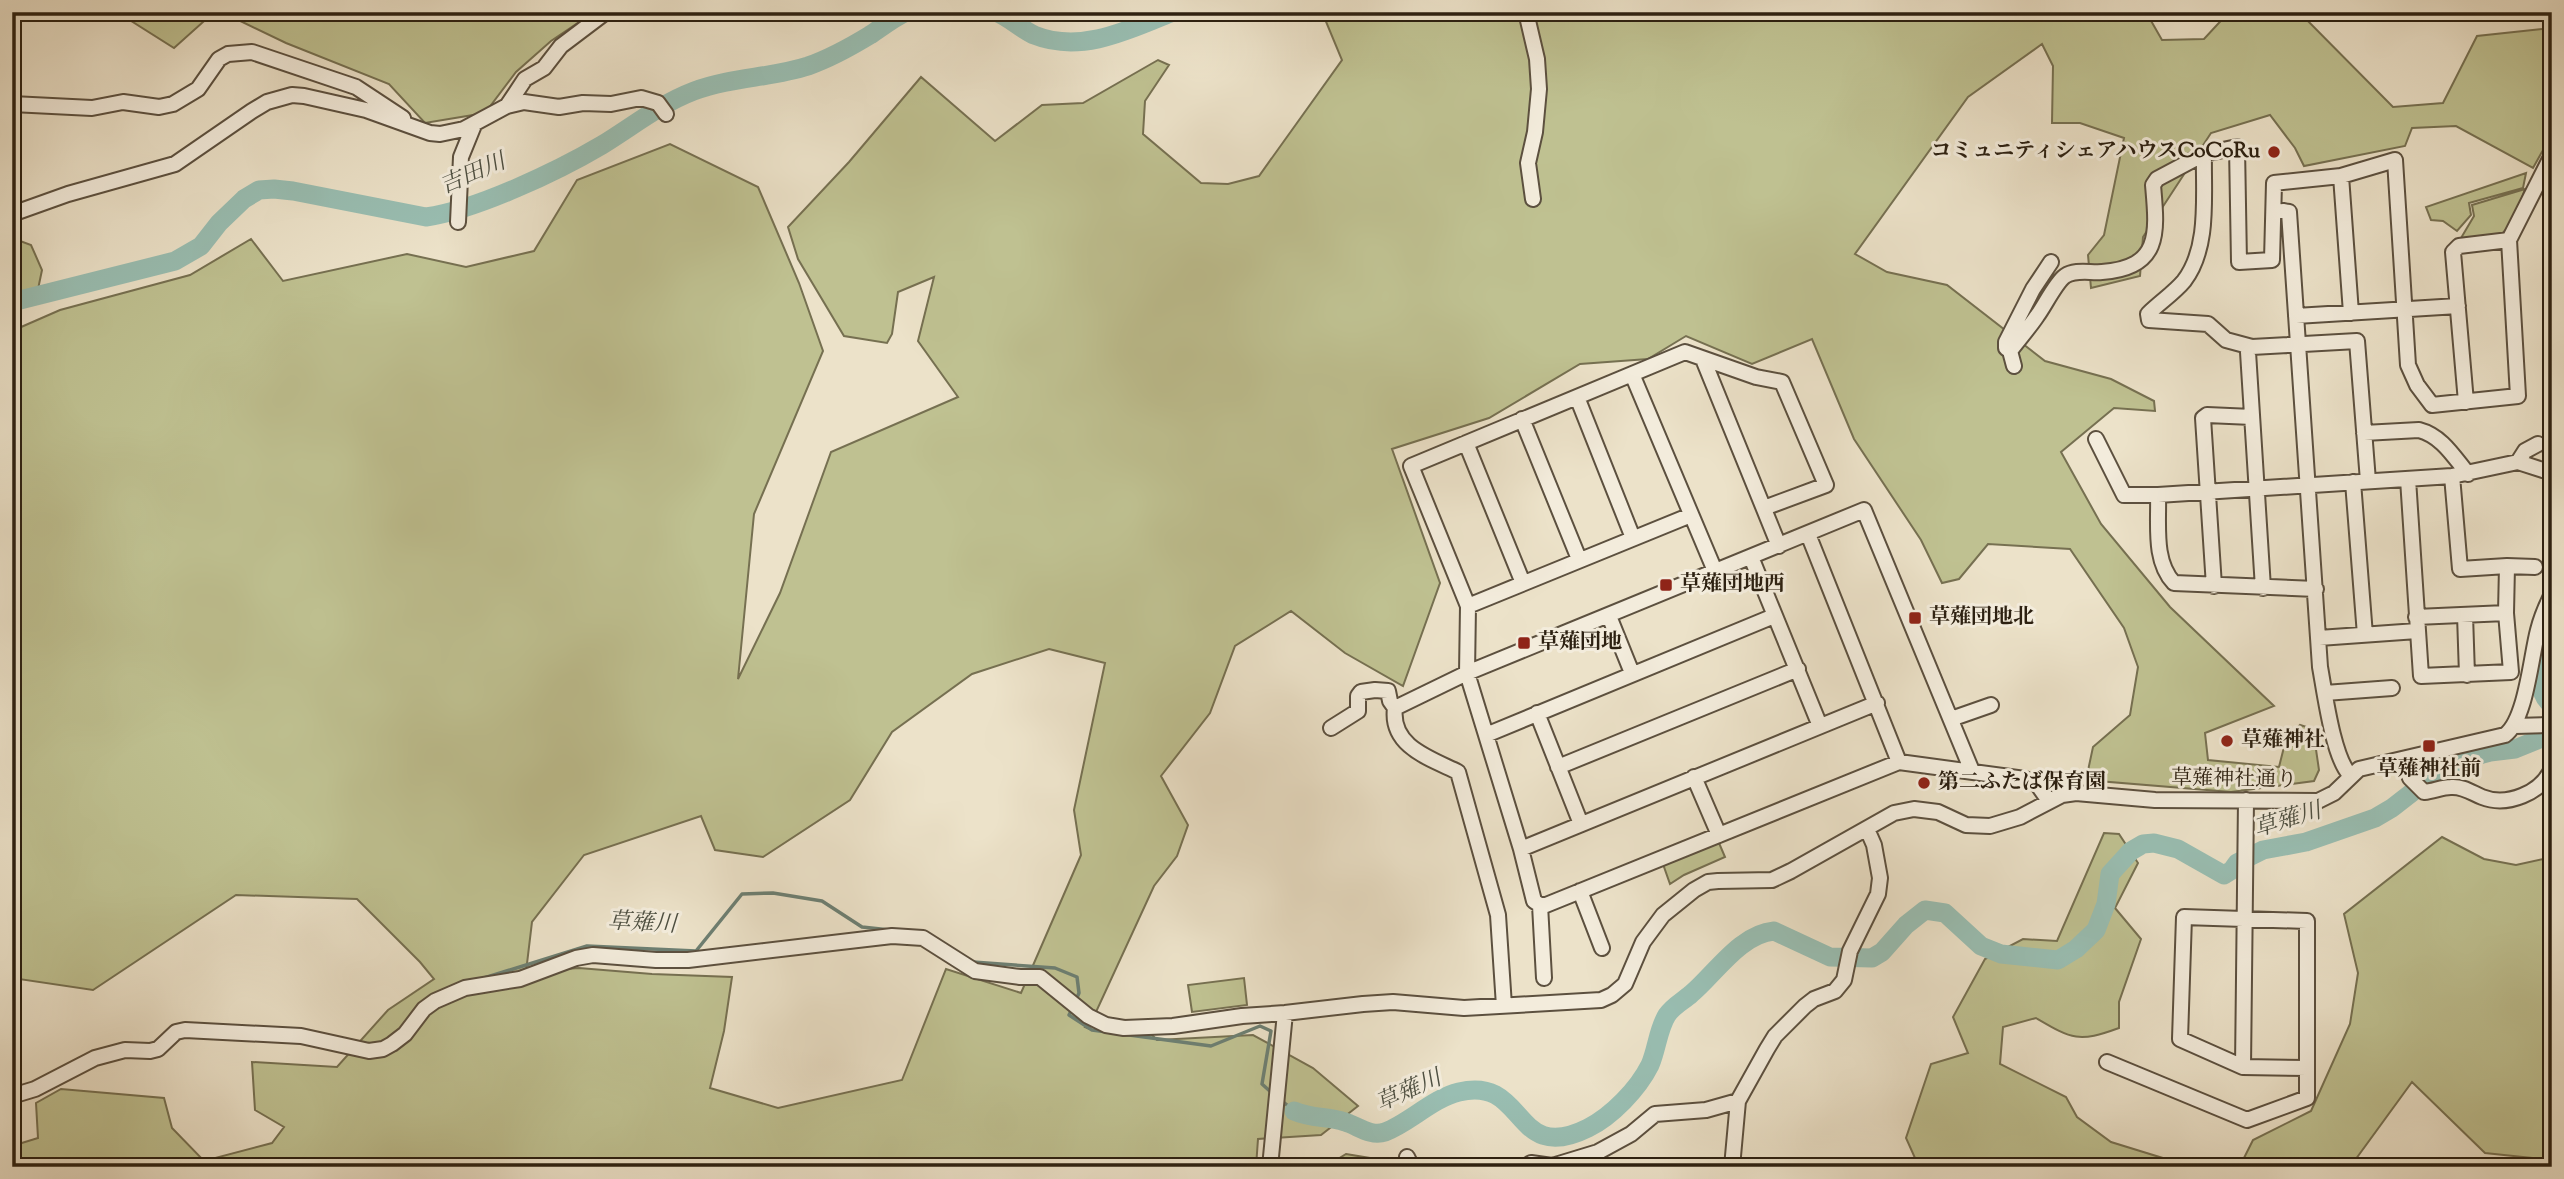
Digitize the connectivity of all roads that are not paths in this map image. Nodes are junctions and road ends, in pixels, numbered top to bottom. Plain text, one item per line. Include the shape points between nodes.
1 (606, 12) edge
2 (1526, 12) edge
3 (12, 104) edge
4 (507, 106) junction
5 (666, 114) dead end
6 (411, 125) junction
7 (474, 125) junction
8 (2204, 154) junction
9 (2552, 155) edge
10 (2342, 176) junction
11 (1533, 199) dead end
12 (2283, 211) dead end
13 (12, 214) edge
14 (458, 222) dead end
15 (2509, 240) junction
16 (2051, 262) dead end
17 (2458, 306) junction
18 (2404, 310) junction
19 (2351, 313) junction
20 (2296, 316) junction
21 (2298, 344) junction
22 (2252, 347) junction
23 (2010, 351) junction
24 (1703, 359) junction
25 (2014, 366) dead end
26 (1632, 374) junction
27 (1577, 397) junction
28 (2466, 402) junction
29 (2252, 417) junction
30 (1522, 419) junction
31 (2364, 433) junction
32 (2096, 439) dead end
33 (1466, 443) junction
34 (2538, 444) dead end
35 (2518, 462) junction
36 (2552, 473) edge
37 (2468, 474) junction
38 (2452, 476) junction
39 (2408, 479) junction
40 (2360, 482) junction
41 (2309, 485) junction
42 (2258, 488) junction
43 (2207, 491) junction
44 (2158, 495) junction
45 (1764, 508) junction
46 (1691, 515) junction
47 (1808, 534) junction
48 (1633, 538) junction
49 (1779, 546) junction
50 (1751, 557) junction
51 (1579, 559) junction
52 (2507, 566) junction
53 (2535, 567) dead end
54 (1715, 571) junction
55 (1523, 583) junction
56 (2214, 586) junction
57 (2263, 588) junction
58 (2316, 589) junction
59 (2552, 594) edge
60 (1468, 606) junction
61 (2506, 613) junction
62 (2465, 614) junction
63 (1774, 615) junction
64 (1609, 616) junction
65 (2416, 624) junction
66 (2365, 635) junction
67 (2319, 638) junction
68 (1798, 669) junction
69 (1467, 673) junction
70 (1632, 673) junction
71 (2467, 675) junction
72 (2392, 688) dead end
73 (2325, 693) junction
74 (1877, 703) junction
75 (1991, 705) dead end
76 (1395, 708) junction
77 (1538, 713) junction
78 (1951, 719) junction
79 (2552, 725) edge
80 (1820, 726) junction
81 (2515, 726) junction
82 (1331, 728) dead end
83 (1486, 735) junction
84 (2403, 759) junction
85 (1899, 762) junction
86 (1558, 767) junction
87 (2552, 768) edge
88 (1972, 771) junction
89 (2350, 775) junction
90 (1695, 777) junction
91 (2246, 800) junction
92 (2049, 801) junction
93 (1581, 824) junction
94 (1867, 829) junction
95 (1719, 835) junction
96 (1521, 849) junction
97 (1580, 891) junction
98 (1540, 905) junction
99 (2245, 918) junction
100 (1602, 948) dead end
101 (1544, 978) dead end
102 (1504, 1006) junction
103 (1285, 1013) junction
104 (2107, 1062) dead end
105 (2244, 1067) junction
106 (2307, 1068) junction
107 (12, 1096) edge
108 (1738, 1101) junction
109 (1270, 1167) edge
110 (1524, 1167) edge
111 (1732, 1167) edge

1 - 4 street via 561,46 544,68 525,79
2 - 11 street via 1539,89 1528,163
3 - 6 street via 92,108 123,102 159,107 173,104 198,89 219,59 252,52 356,87
4 - 5 street via 524,102 559,107 611,104 641,98 658,103
4 - 7 street
6 - 7 street via 440,134
6 - 13 street via 337,103 285,97 252,111 174,164
7 - 14 street via 461,157
8 - 10 street via 2237,147 2239,262 2272,260 2274,183
8 - 22 street via 2203,228 2196,259 2184,281 2148,314 2149,320 2207,324 2226,340
8 - 23 street via 2153,185 2155,237 2151,249 2138,262 2116,270 2064,276
9 - 15 street
10 - 18 street via 2395,160
10 - 19 street
12 - 20 street via 2289,212
15 - 17 street via 2459,246 2453,252
15 - 28 street via 2518,397
16 - 23 street via 2006,342
17 - 18 street
17 - 28 street
18 - 19 street
18 - 28 street via 2408,365 2417,385 2432,405
19 - 20 street
20 - 21 street
21 - 22 street
21 - 31 street via 2357,341
21 - 41 street
22 - 29 street via 2248,352
23 - 25 street
24 - 26 street via 1685,352
24 - 45 street
24 - 45 street via 1783,382 1826,485
26 - 27 street
26 - 46 street
27 - 30 street
27 - 48 street
29 - 42 street
29 - 43 street via 2203,418
30 - 33 street
30 - 51 street
31 - 37 street via 2427,432 2443,443
31 - 40 street
32 - 44 street via 2124,495
33 - 55 street
33 - 60 street via 1411,466
34 - 35 street
35 - 36 street
35 - 37 street
37 - 38 street
38 - 39 street
38 - 52 street via 2460,569
39 - 40 street
39 - 65 street
40 - 41 street
40 - 66 street
41 - 42 street
41 - 58 street
42 - 43 street
42 - 57 street
43 - 44 street
43 - 56 street
44 - 56 street via 2161,561 2166,574 2175,583
45 - 49 street
46 - 48 street
46 - 54 street
47 - 49 street
47 - 74 street
47 - 78 street via 1864,510
48 - 51 street
49 - 50 street
50 - 54 street
50 - 63 street
51 - 55 street
52 - 53 street
52 - 61 street
54 - 64 street
55 - 60 street
56 - 57 street
57 - 58 street
58 - 67 street
59 - 81 street via 2538,628
60 - 69 street
61 - 62 street
61 - 71 street via 2511,672
62 - 65 street
62 - 71 street
63 - 68 street
63 - 70 street
64 - 69 street
64 - 70 street
65 - 66 street
65 - 71 street via 2421,676
66 - 67 street
67 - 73 street
68 - 80 street
68 - 86 street
69 - 76 street
69 - 83 street
70 - 77 street
72 - 73 street
73 - 89 street via 2342,767
74 - 80 street
74 - 85 street
75 - 78 street
76 - 82 street via 1388,691 1361,692 1358,711
76 - 102 street via 1393,722 1403,740 1414,751 1458,772 1498,915
77 - 83 street
77 - 86 street
78 - 88 street
79 - 81 street
80 - 90 street
81 - 84 street, 草薙神社通り via 2505,735
83 - 96 street
84 - 87 street via 2410,778 2424,792 2452,787 2484,798 2509,800 2541,786
84 - 89 street, 草薙神社通り
85 - 88 street
85 - 95 street
86 - 93 street
88 - 92 street via 2025,779 2037,784
89 - 91 street, 草薙神社通り via 2334,793 2318,801
90 - 93 street
90 - 95 street
91 - 92 street, 草薙神社通り via 2155,800 2076,793
91 - 99 street
92 - 94 street, 草薙神社通り via 1990,826 1966,825 1938,812 1914,809 1894,813
93 - 96 street
94 - 102 street, 草薙神社通り via 1772,880 1707,882 1694,890 1664,915 1643,942 1625,984 1612,995 1588,1001
94 - 108 street via 1880,878 1878,894 1844,980 1835,991 1814,999 1775,1036
95 - 97 street
96 - 98 street via 1534,901
97 - 98 street
97 - 100 street
98 - 101 street
99 - 105 street
99 - 105 street via 2184,917 2180,1040
99 - 106 street via 2307,922
102 - 103 street via 1393,1002
103 - 107 street via 1173,1026 1106,1025 1040,977 975,971 914,936 688,960 593,955 520,979 446,994 383,1049 357,1049 301,1036 185,1030 176,1032 158,1049 95,1058 36,1089
103 - 109 street
104 - 106 street via 2247,1120 2307,1098
105 - 106 street
108 - 110 street via 1706,1110 1655,1114 1631,1135 1598,1152 1552,1166 1531,1163
108 - 111 street

